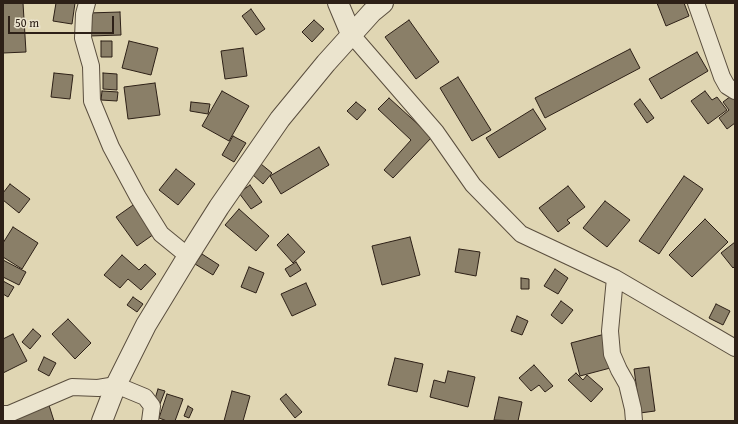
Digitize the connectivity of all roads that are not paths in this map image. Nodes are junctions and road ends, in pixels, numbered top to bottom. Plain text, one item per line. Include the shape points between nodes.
1 (87, 3) edge
2 (338, 3) edge
3 (383, 3) edge
4 (701, 4) edge
5 (351, 34) junction
6 (735, 91) edge
7 (188, 256) junction
8 (614, 278) junction
9 (735, 348) edge
10 (116, 385) junction
11 (3, 414) edge
12 (102, 421) edge
13 (150, 421) edge
14 (634, 421) edge

1 - 7 street via 84,14 84,38 91,66 92,101 111,147 138,197 161,234
2 - 5 street
3 - 5 street
4 - 6 street via 722,77 727,86
5 - 7 street via 280,119
5 - 8 street via 436,132 473,185 521,234
7 - 10 street via 146,325
8 - 9 street
8 - 14 street via 610,331 612,354 627,384
10 - 11 street via 98,388 72,387 9,414
10 - 12 street
10 - 13 street via 145,397 152,406

